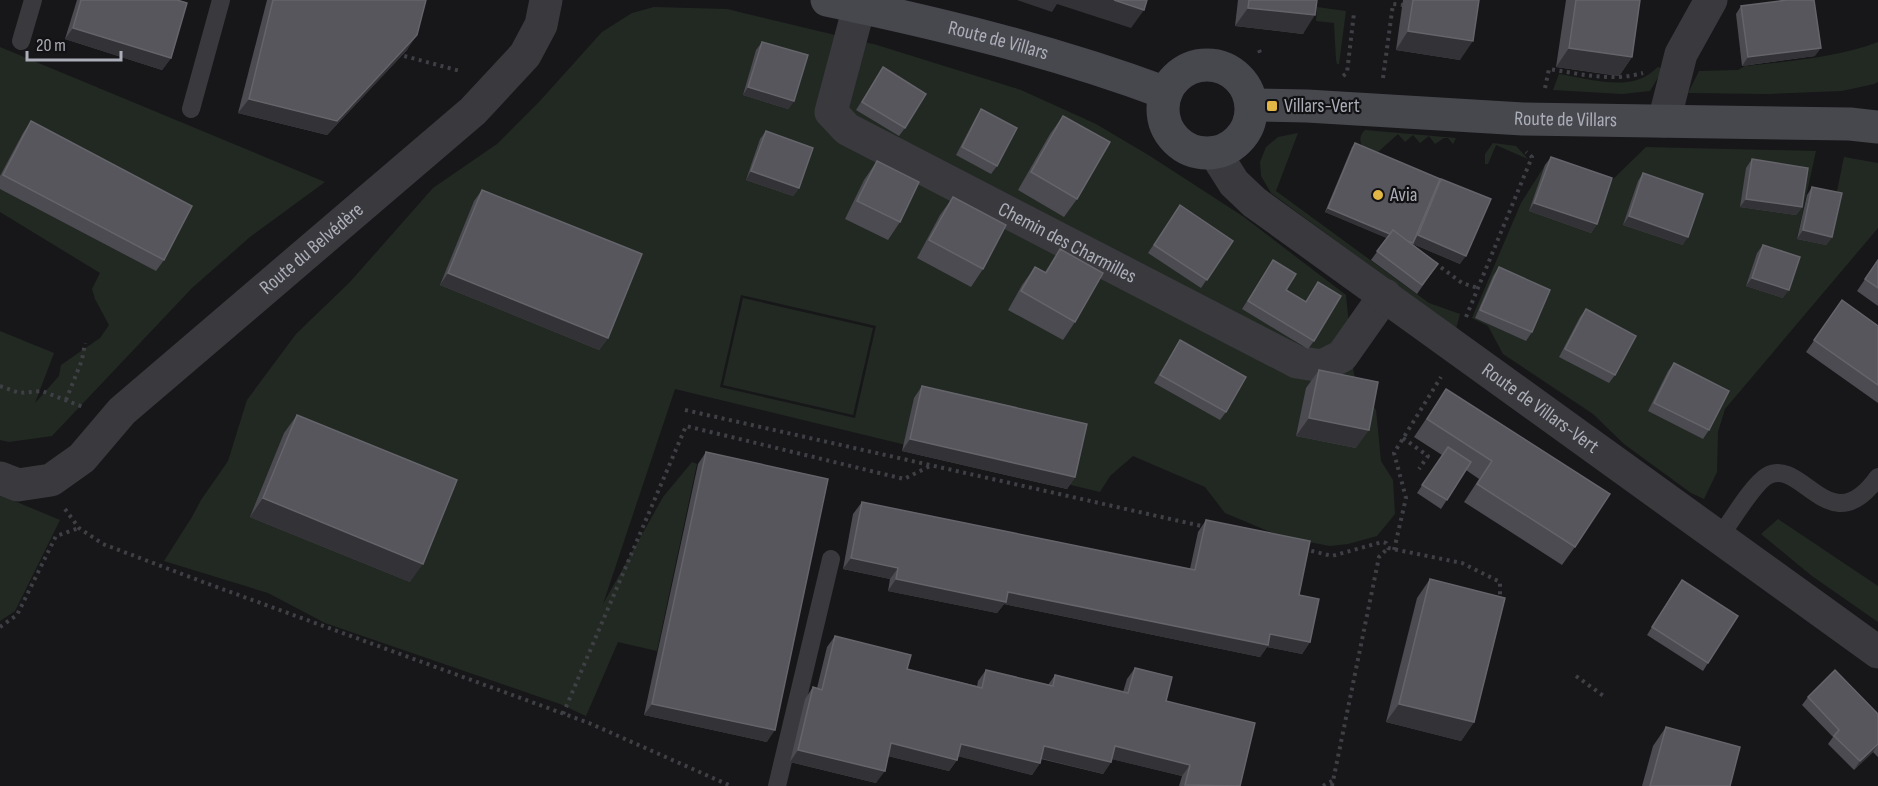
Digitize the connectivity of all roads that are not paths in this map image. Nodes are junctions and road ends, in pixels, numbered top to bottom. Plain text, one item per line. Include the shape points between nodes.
1 (33, 0) edge
2 (221, 0) edge
3 (546, 0) edge
4 (827, 0) edge
5 (1711, 0) edge
6 (859, 7) junction
7 (21, 41) dead end
8 (1166, 93) junction
9 (1252, 105) junction
10 (191, 109) dead end
11 (1664, 121) junction
12 (1878, 127) edge
13 (1215, 153) junction
14 (1385, 295) junction
15 (1878, 477) edge
16 (0, 478) edge
17 (1719, 538) junction
18 (831, 559) dead end
19 (1878, 652) edge
20 (777, 786) edge

1 - 7 lane
2 - 10 lane
3 - 16 street, Route du Belvédère via 541,26 525,55 473,111 122,411 82,458 51,480 18,485
4 - 6 main road, Route de Villars
5 - 11 street via 1681,54
6 - 8 main road, Route de Villars via 1035,50
6 - 14 street, Chemin des Charmilles via 831,112 848,129 1297,362 1322,366 1342,356
8 - 9 main road via 1185,70 1214,64 1240,78
8 - 13 main road via 1162,108 1173,137 1200,153
9 - 11 main road, Route de Villars via 1523,120
9 - 13 main road via 1246,131 1238,141
11 - 12 main road, Route de Villars
13 - 14 street, Route de Villars-Vert via 1234,183 1254,202
14 - 17 street, Route de Villars-Vert
15 - 17 lane via 1868,492 1848,503 1822,497 1781,474 1766,476
17 - 19 street, Route de Villars-Vert
18 - 20 lane

